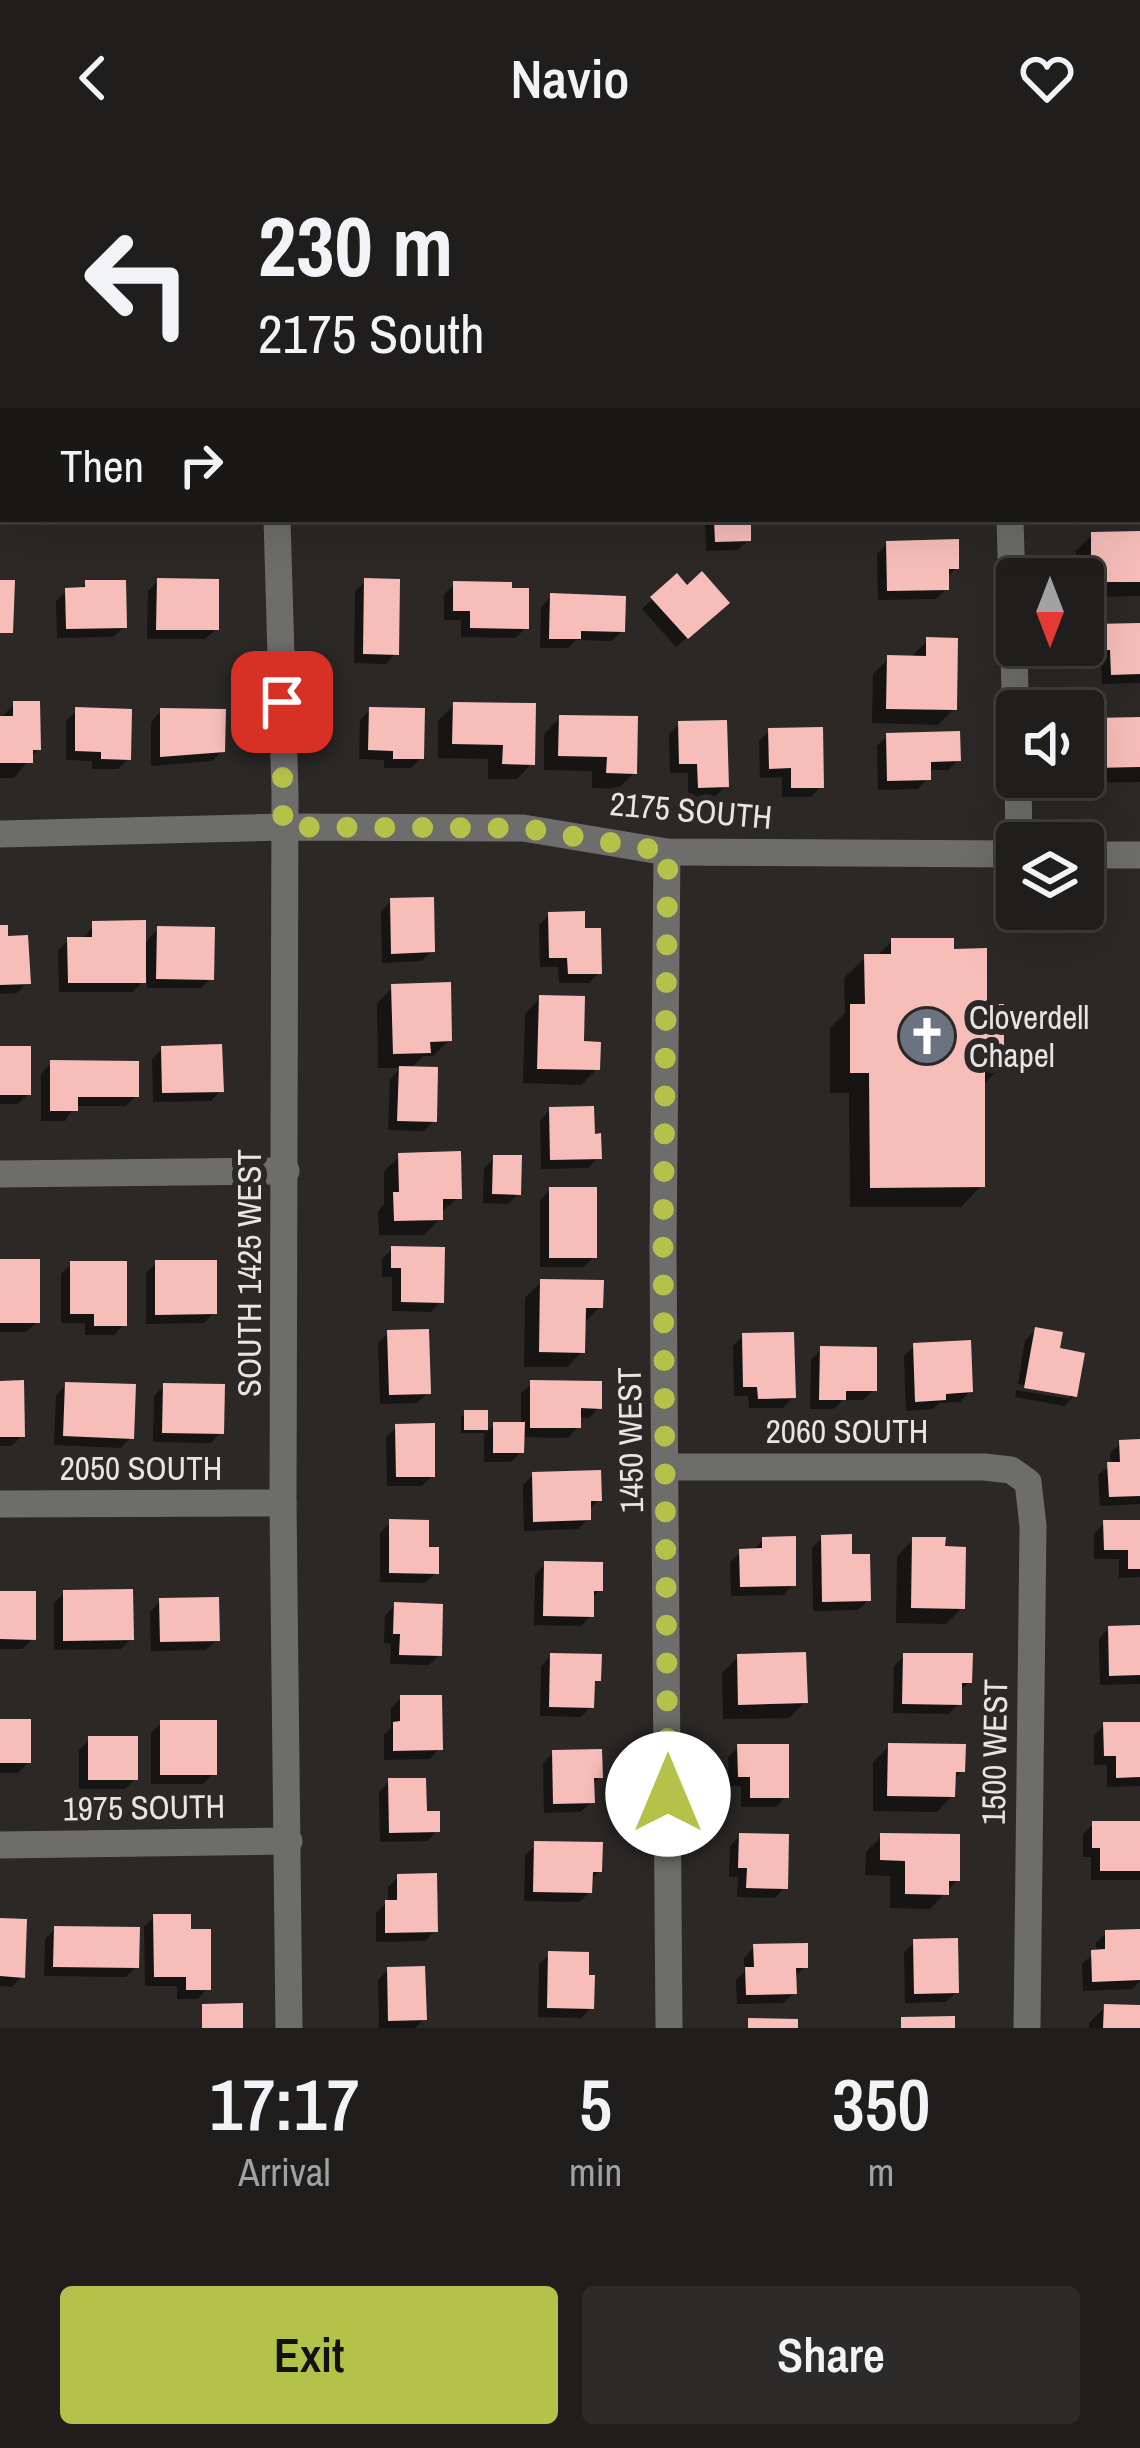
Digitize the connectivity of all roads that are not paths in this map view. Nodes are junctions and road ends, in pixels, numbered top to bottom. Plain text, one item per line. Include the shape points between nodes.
1 (278, 522) edge
2 (1010, 522) edge
3 (1015, 690) edge
4 (283, 827) junction
5 (0, 834) edge
6 (668, 852) junction
7 (996, 854) edge
8 (1104, 855) edge
9 (1140, 855) edge
10 (286, 1171) junction
11 (0, 1174) edge
12 (668, 1467) junction
13 (1024, 1478) joint
14 (283, 1503) junction
15 (0, 1504) edge
16 (289, 1841) junction
17 (0, 1845) edge
18 (289, 2028) edge
19 (669, 2028) edge
20 (1027, 2028) edge

1 - 4 street, SOUTH 1425 WEST
2 - 3 street
4 - 5 street, 2175 SOUTH
4 - 6 street, 2175 SOUTH via 523,828
4 - 10 street, SOUTH 1425 WEST
6 - 7 street, 2175 SOUTH
6 - 12 street, 1450 WEST
8 - 9 street
10 - 11 street
10 - 14 street, SOUTH 1425 WEST
12 - 13 street, 2060 SOUTH via 984,1467
12 - 19 street, 1450 WEST
13 - 20 street, 1500 WEST via 1033,1508
14 - 15 street, 2050 SOUTH
14 - 16 street, SOUTH 1425 WEST
16 - 17 street, 1975 SOUTH
16 - 18 street, SOUTH 1425 WEST

